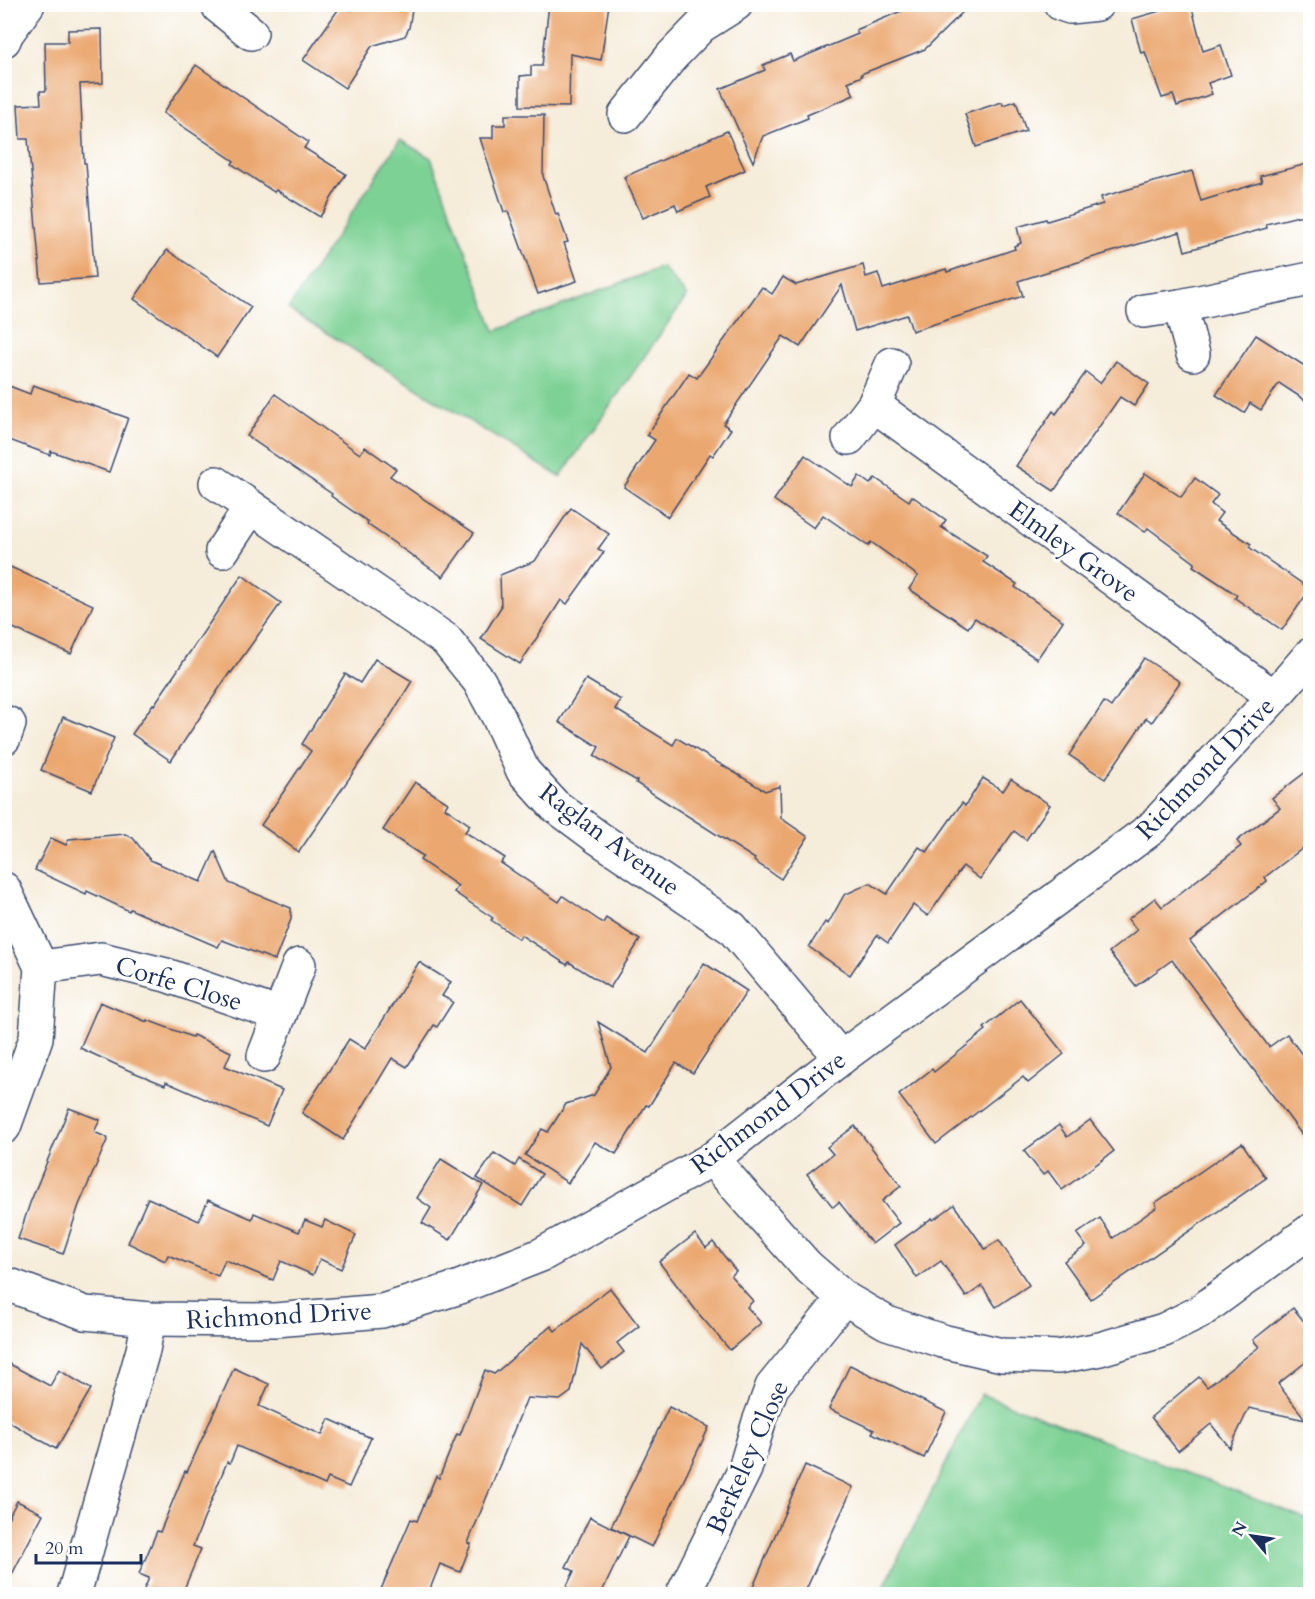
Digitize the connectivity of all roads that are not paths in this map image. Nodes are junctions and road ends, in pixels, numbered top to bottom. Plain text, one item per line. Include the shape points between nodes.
1 (28, 4) edge
2 (736, 4) edge
3 (1061, 4) edge
4 (1097, 4) edge
5 (214, 5) edge
6 (251, 33) dead end
7 (4, 40) edge
8 (624, 115) dead end
9 (1311, 279) edge
10 (1180, 306) junction
11 (1144, 311) dead end
12 (1192, 354) dead end
13 (892, 364) dead end
14 (874, 405) junction
15 (849, 438) dead end
16 (216, 483) dead end
17 (251, 507) junction
18 (222, 550) dead end
19 (1311, 655) edge
20 (1274, 697) junction
21 (4, 722) edge
22 (4, 738) edge
23 (4, 889) edge
24 (299, 964) dead end
25 (41, 967) junction
26 (280, 1015) junction
27 (264, 1056) dead end
28 (841, 1058) junction
29 (4, 1127) edge
30 (712, 1160) junction
31 (1306, 1244) edge
32 (4, 1283) edge
33 (844, 1298) junction
34 (149, 1319) junction
35 (74, 1594) edge
36 (683, 1594) edge

1 - 7 street
2 - 8 street via 701,27
3 - 4 street
5 - 6 street
9 - 10 street
10 - 11 street
10 - 12 street
13 - 14 street
14 - 15 street
14 - 20 street, Elmley Grove
16 - 17 street, Raglan Avenue
17 - 18 street
17 - 28 street, Raglan Avenue via 446,640 479,681 523,771 554,805 732,928
19 - 20 street, Richmond Drive
20 - 28 street, Richmond Drive via 1152,828
21 - 22 street via 9,724
23 - 25 street
24 - 26 street
25 - 26 street, Corfe Close via 101,959 166,975
25 - 29 street via 36,1038
26 - 27 street
28 - 30 street, Richmond Drive
30 - 33 street via 806,1265
30 - 34 street, Richmond Drive via 541,1255 457,1288 382,1311 275,1320
31 - 33 street via 1172,1326 1100,1349 1058,1357 1002,1355 942,1341 887,1323
32 - 34 street, Richmond Drive via 85,1313
33 - 36 street, Berkeley Close via 772,1387 745,1469
34 - 35 street

